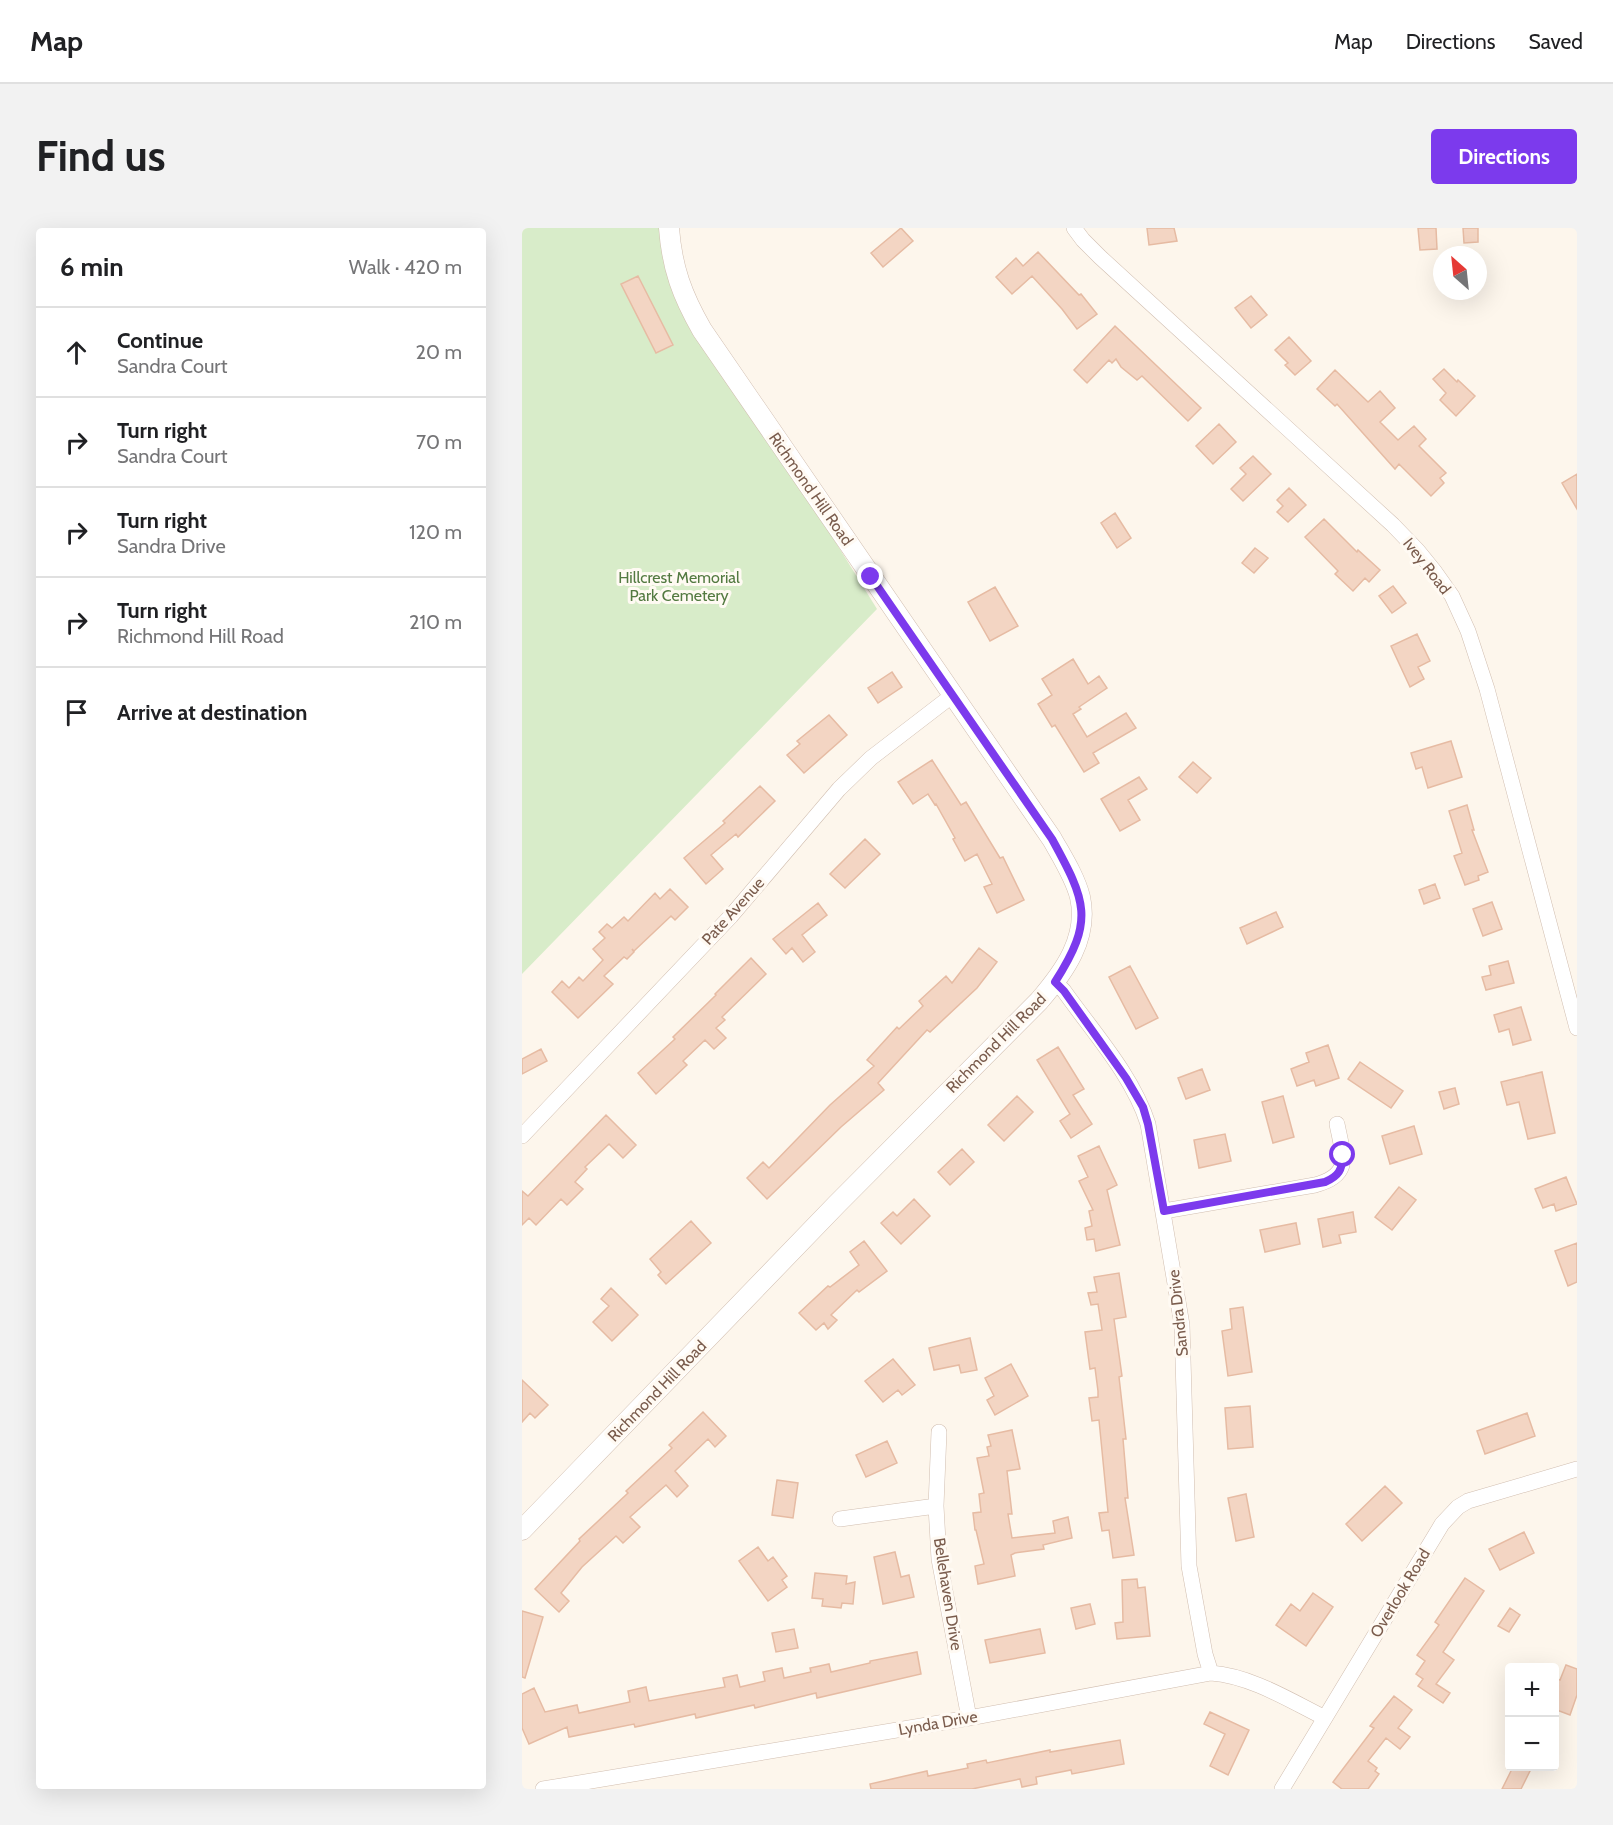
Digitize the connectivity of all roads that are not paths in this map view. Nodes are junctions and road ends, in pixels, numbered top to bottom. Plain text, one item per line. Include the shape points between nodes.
1 (669, 228) edge
2 (1074, 228) edge
3 (953, 695) junction
4 (1055, 982) junction
5 (1577, 1028) edge
6 (1337, 1124) dead end
7 (522, 1136) edge
8 (1164, 1211) junction
9 (939, 1432) dead end
10 (1577, 1469) edge
11 (936, 1506) junction
12 (840, 1519) dead end
13 (522, 1530) edge
14 (1211, 1673) junction
15 (969, 1718) junction
16 (1325, 1718) junction
17 (543, 1789) edge
18 (1282, 1789) edge

1 - 3 street, Richmond Hill Road via 676,277 702,330
2 - 5 street, Ivey Road via 1100,257 1393,525 1452,596 1487,688
3 - 4 street, Richmond Hill Road via 1052,839 1080,896 1081,932
3 - 7 street, Pate Avenue via 871,758 839,789 730,916
4 - 8 street, Sandra Drive via 1143,1107
4 - 13 street, Richmond Hill Road
6 - 8 street via 1343,1167 1333,1179
8 - 14 street, Sandra Drive via 1182,1325 1189,1566
9 - 11 street, Bellehaven Drive
10 - 16 street, Overlook Road via 1481,1496 1458,1507 1442,1524
11 - 12 street
11 - 15 street, Bellehaven Drive via 939,1558
14 - 15 street, Lynda Drive
14 - 16 street, Lynda Drive via 1250,1682
15 - 17 street, Lynda Drive
16 - 18 street, Overlook Road

